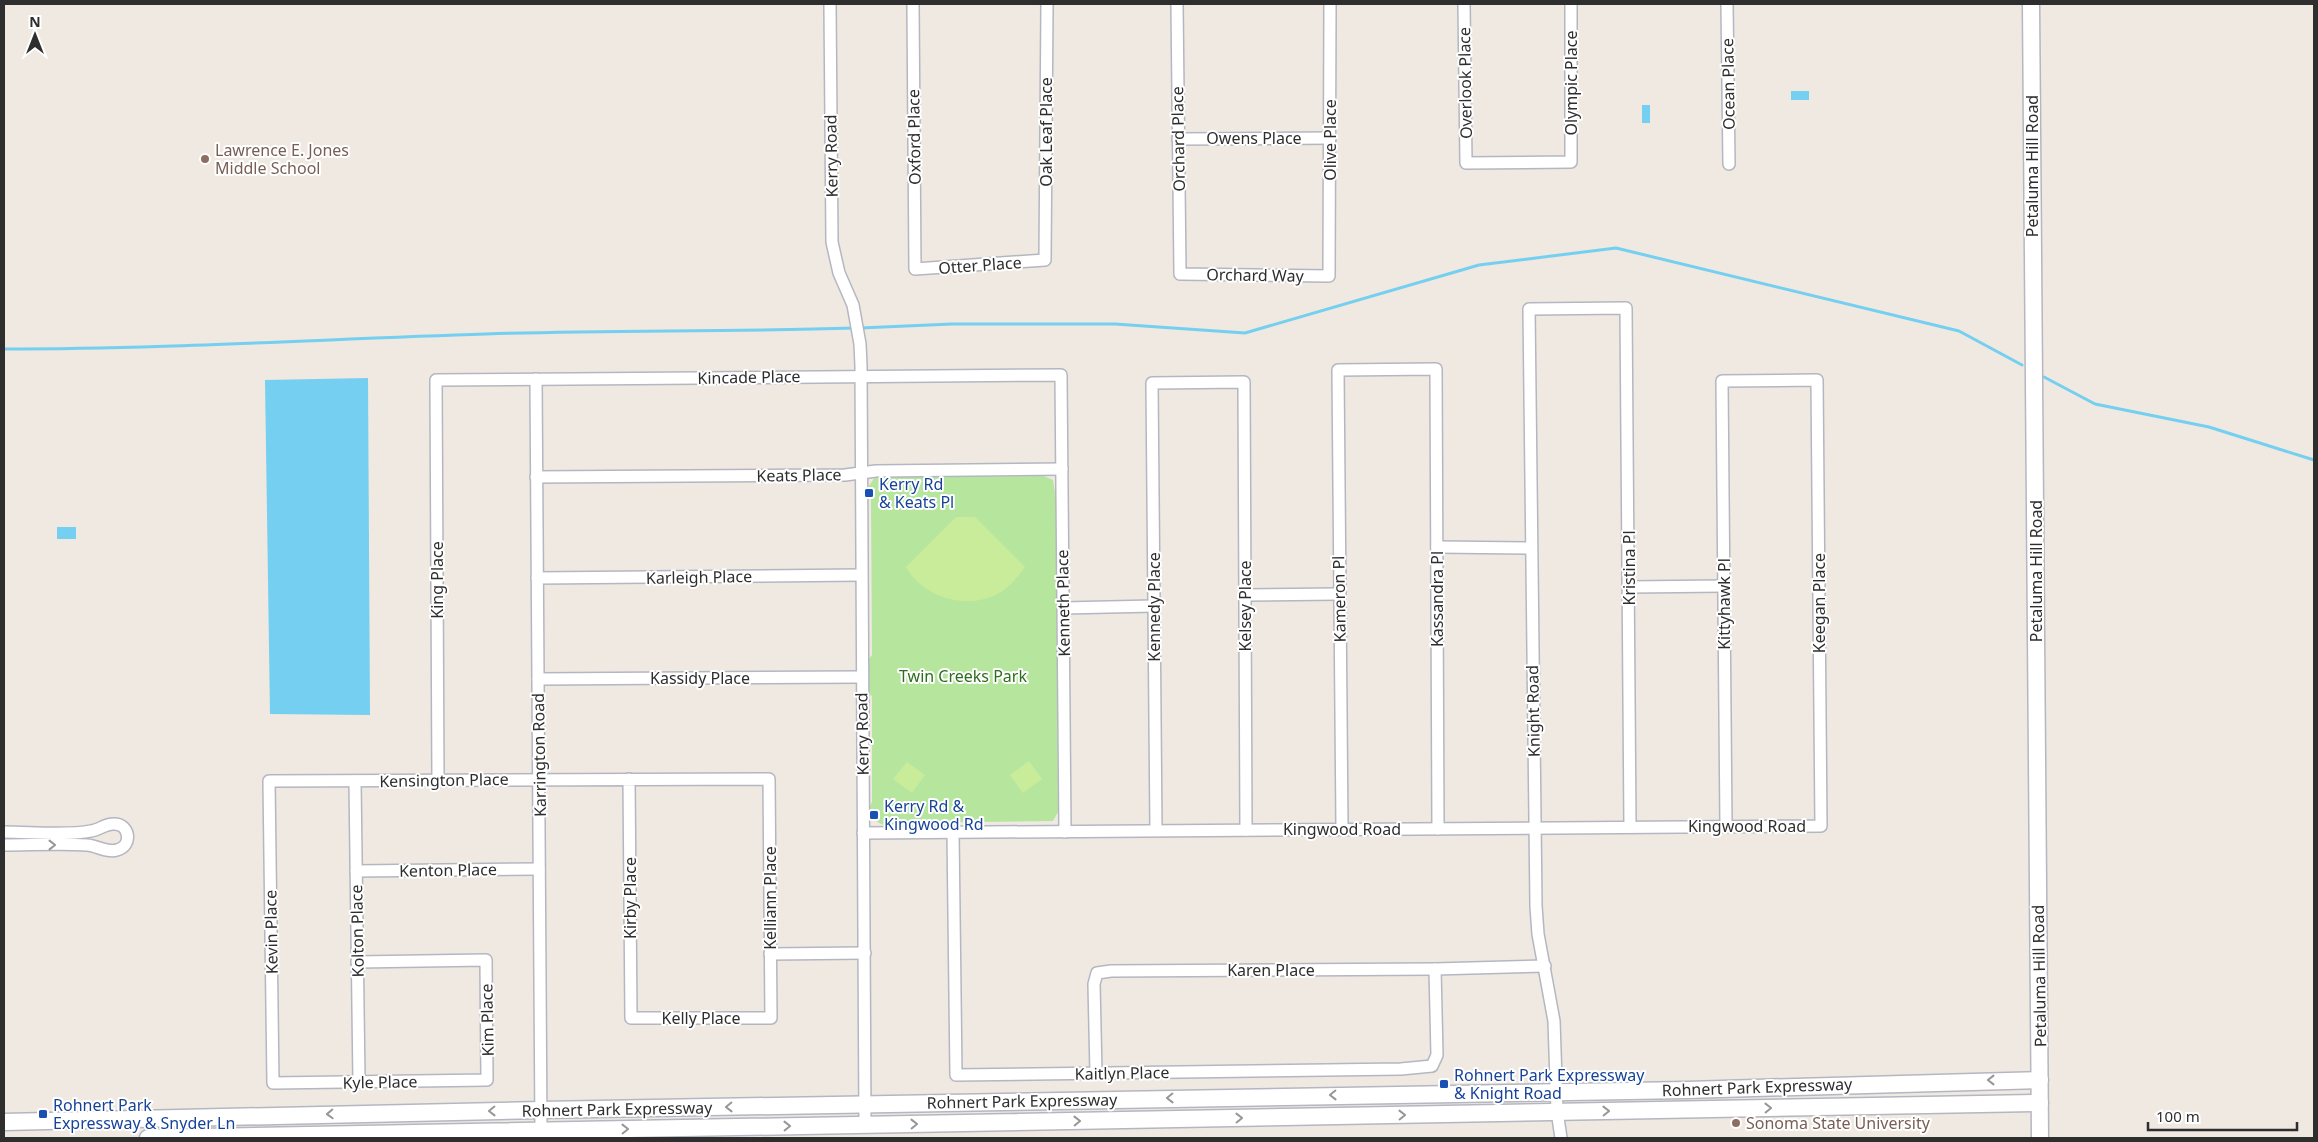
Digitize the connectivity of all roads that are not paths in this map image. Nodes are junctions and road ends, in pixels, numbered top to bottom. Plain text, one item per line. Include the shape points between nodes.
1 (830, 4) edge
2 (913, 4) edge
3 (1046, 4) edge
4 (1177, 4) edge
5 (1330, 4) edge
6 (1464, 4) edge
7 (1571, 4) edge
8 (1727, 4) edge
9 (2031, 4) edge
10 (1330, 138) junction
11 (1178, 139) junction
12 (1572, 162) joint
13 (1729, 164) dead end
14 (1045, 260) joint
15 (915, 270) joint
16 (1180, 274) joint
17 (1329, 276) joint
18 (1626, 308) joint
19 (1436, 369) joint
20 (1061, 375) joint
21 (860, 376) junction
22 (536, 379) junction
23 (436, 380) joint
24 (1722, 381) joint
25 (1152, 383) joint
26 (1062, 469) junction
27 (861, 473) junction
28 (536, 478) junction
29 (1437, 548) junction
30 (1531, 548) junction
31 (861, 575) junction
32 (537, 578) junction
33 (1724, 586) junction
34 (1629, 587) junction
35 (1339, 594) junction
36 (1246, 595) junction
37 (1154, 606) junction
38 (1063, 608) junction
39 (861, 677) junction
40 (538, 679) junction
41 (769, 778) joint
42 (539, 779) junction
43 (629, 779) junction
44 (438, 780) junction
45 (269, 781) joint
46 (355, 781) junction
47 (1726, 826) junction
48 (1821, 826) joint
49 (1630, 827) junction
50 (1342, 828) junction
51 (1534, 828) junction
52 (1438, 829) junction
53 (1156, 830) junction
54 (1246, 830) junction
55 (4, 832) edge
56 (953, 832) junction
57 (1065, 832) junction
58 (863, 833) junction
59 (4, 846) edge
60 (540, 869) junction
61 (356, 871) junction
62 (865, 953) junction
63 (770, 954) junction
64 (357, 962) junction
65 (1545, 966) junction
66 (1436, 969) junction
67 (631, 1018) joint
68 (771, 1018) joint
69 (1096, 1073) junction
70 (487, 1080) joint
71 (2040, 1080) junction
72 (359, 1082) junction
73 (273, 1083) joint
74 (1556, 1092) junction
75 (2040, 1103) junction
76 (865, 1104) junction
77 (541, 1110) junction
78 (1557, 1112) junction
79 (4, 1122) edge
80 (866, 1125) junction
81 (541, 1131) junction
82 (185, 1134) edge
83 (148, 1138) edge
84 (1561, 1138) edge
85 (2040, 1138) edge

1 - 21 street, Kerry Road via 832,242 839,273 853,305 860,344
2 - 15 street, Oxford Place
3 - 14 street, Oak Leaf Place
4 - 11 street, Orchard Place
5 - 10 street, Olive Place
6 - 12 street, Overlook Place via 1466,163
7 - 12 street, Olympic Place
8 - 13 street, Ocean Place
9 - 71 main road, Petaluma Hill Road
10 - 11 street, Owens Place
10 - 17 street, Olive Place
11 - 16 street, Orchard Place
14 - 15 street, Otter Place
16 - 17 street, Orchard Way
18 - 30 street, Knight Road via 1529,309
18 - 34 street, Kristina Pl
19 - 29 street, Kassandra Pl
19 - 35 street, Kameron Pl via 1338,370
20 - 21 street, Kincade Place
20 - 26 street, Kenneth Place
21 - 22 street, Kincade Place
21 - 27 street, Kerry Road
22 - 23 street, Kincade Place
22 - 28 street, Karrington Road
23 - 44 street, King Place
24 - 33 street, Kittyhawk Pl
24 - 48 street, Keegan Place via 1817,380
25 - 36 street, Kelsey Place via 1244,382
25 - 37 street, Kennedy Place
26 - 27 street, Keats Place
26 - 38 street, Kenneth Place
27 - 28 street, Keats Place
27 - 31 street, Kerry Road
28 - 32 street, Karrington Road
29 - 30 street
29 - 52 street, Kassandra Pl
30 - 51 street, Knight Road
31 - 32 street, Karleigh Place
31 - 39 street, Kerry Road
32 - 40 street, Karrington Road
33 - 34 street
33 - 47 street, Kittyhawk Pl
34 - 49 street, Kristina Pl
35 - 36 street
35 - 50 street, Kameron Pl
36 - 54 street, Kelsey Place
37 - 38 street
37 - 53 street, Kennedy Place
38 - 57 street, Kenneth Place
39 - 40 street, Kassidy Place
39 - 58 street, Kerry Road
40 - 42 street, Karrington Road
41 - 43 street, Kensington Place
41 - 63 street, Kelliann Place
42 - 43 street, Kensington Place
42 - 44 street, Kensington Place
42 - 60 street, Karrington Road
43 - 67 street, Kirby Place
44 - 46 street, Kensington Place
45 - 46 street, Kensington Place
45 - 73 street, Kevin Place
46 - 61 street, Kolton Place
47 - 48 street, Kingwood Road
47 - 49 street, Kingwood Road
49 - 51 street, Kingwood Road
50 - 52 street, Kingwood Road
50 - 54 street, Kingwood Road
51 - 52 street, Kingwood Road
51 - 65 street, Knight Road via 1538,934
53 - 54 street, Kingwood Road
53 - 57 street, Kingwood Road
59 -> 55 street via 89,845 114,851 123,848 128,837 126,830 113,824 92,831
56 - 57 street, Kingwood Road
56 - 58 street, Kingwood Road
56 - 69 street, Kaitlyn Place via 956,1075
58 - 62 street, Kerry Road
60 - 61 street, Kenton Place
60 - 77 street, Karrington Road
61 - 64 street, Kolton Place
62 - 63 street
62 - 76 street, Kerry Road
63 - 68 street, Kelliann Place
64 - 70 street, Kim Place via 486,960
64 - 72 street, Kolton Place
65 - 66 street, Karen Place
65 - 74 street, Knight Road via 1554,1021
66 - 69 street, Kaitlyn Place via 1437,1055 1432,1066
66 - 69 street, Karen Place via 1111,970 1097,973 1094,984
67 - 68 street, Kelly Place
70 - 72 street, Kyle Place
71 -> 74 main road, Rohnert Park Expressway
71 - 75 main road, Petaluma Hill Road
72 - 73 street, Kyle Place
74 -> 76 main road, Rohnert Park Expressway
74 - 78 street, Knight Road
78 -> 75 main road, Rohnert Park Expressway
75 - 85 main road, Petaluma Hill Road
76 -> 77 main road, Rohnert Park Expressway
76 - 80 street, Kerry Road
77 -> 79 main road, Rohnert Park Expressway
77 - 81 street, Karrington Road
80 -> 78 main road, Rohnert Park Expressway
78 - 84 street, Knight Road
81 -> 80 main road, Rohnert Park Expressway
81 - 82 main road, Rohnert Park Expressway
82 - 83 main road, Rohnert Park Expressway

